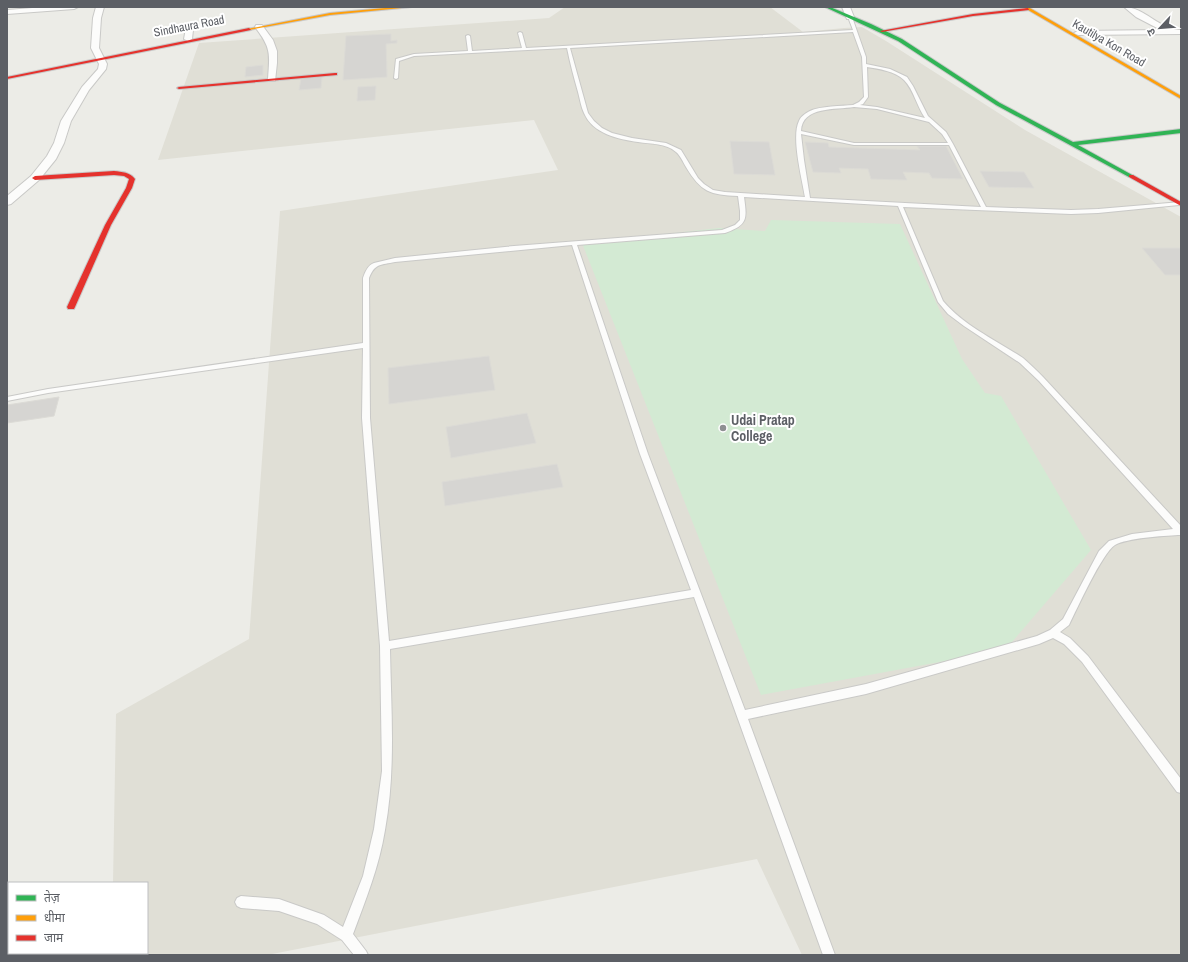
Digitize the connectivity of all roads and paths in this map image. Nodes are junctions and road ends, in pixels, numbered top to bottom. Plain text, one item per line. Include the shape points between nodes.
1 (74, 7) edge
2 (377, 7) edge
3 (410, 7) edge
4 (827, 7) edge
5 (846, 7) edge
6 (1128, 7) edge
7 (102, 8) edge
8 (1029, 8) edge
9 (7, 12) edge
10 (850, 17) junction
11 (259, 28) junction
12 (855, 31) junction
13 (882, 31) junction
14 (1171, 32) junction
15 (1181, 32) edge
16 (520, 33) dead end
17 (1078, 33) junction
18 (468, 36) dead end
19 (568, 46) junction
20 (524, 48) junction
21 (470, 52) junction
22 (100, 57) junction
23 (864, 65) junction
24 (7, 74) edge
25 (335, 74) dead end
26 (7, 78) edge
27 (396, 78) dead end
28 (272, 79) junction
29 (179, 88) dead end
30 (1181, 92) edge
31 (1181, 98) edge
32 (854, 106) junction
33 (931, 122) junction
34 (1181, 131) edge
35 (799, 132) junction
36 (951, 144) junction
37 (1072, 144) junction
38 (35, 178) junction
39 (741, 196) junction
40 (808, 200) junction
41 (7, 202) edge
42 (1180, 203) edge
43 (900, 205) junction
44 (984, 208) junction
45 (574, 244) junction
46 (70, 307) dead end
47 (366, 345) junction
48 (7, 399) edge
49 (1180, 532) edge
50 (697, 593) junction
51 (1053, 633) junction
52 (385, 646) junction
53 (742, 715) junction
54 (1181, 788) edge
55 (241, 902) dead end
56 (346, 936) junction
57 (362, 955) edge
58 (829, 955) edge

1 - 9 street
2 - 22 main road, Sindhaura Road via 307,15 189,34
3 - 11 main road via 330,14
4 - 10 main road
5 - 10 street
6 - 14 street
7 - 22 street via 97,18 95,44
8 - 13 main road
8 - 17 main road, Kautilya Kon Road
8 - 31 main road, Kautilya Kon Road
10 - 12 lane
10 - 13 main road
11 - 22 main road
11 - 28 street via 274,50
12 - 19 lane
12 - 23 lane via 864,57
13 - 37 main road via 918,51 998,104
14 - 15 street
14 - 17 street
16 - 20 lane
17 - 30 main road, Kautilya Kon Road
18 - 21 lane
19 - 20 lane
19 - 39 lane via 586,113 590,122 598,129 609,134 674,147 682,154 702,185 711,191
20 - 21 lane
21 - 27 lane via 404,56 397,60
22 - 24 main road, Sindhaura Road
22 - 26 main road
22 - 38 street via 102,69 85,89 66,121 52,157
23 - 32 lane via 866,97
23 - 33 lane via 889,70 905,78
25 - 28 main road
28 - 29 main road
32 - 33 lane via 878,108
32 - 35 lane via 813,111 800,121
33 - 36 lane via 944,133
34 - 37 main road
35 - 36 lane via 854,144
35 - 40 lane
36 - 44 lane
37 - 42 main road
38 - 41 street
38 - 46 main road via 114,173 125,174 132,179
39 - 40 lane
39 - 45 lane via 744,219 740,226 722,232
40 - 43 lane
42 - 44 lane via 1071,212
43 - 44 lane
43 - 49 lane via 940,301 950,313 1022,361 1041,379
45 - 47 lane via 395,260 374,265 366,278
45 - 50 lane via 644,454
47 - 48 lane
47 - 52 lane via 366,418
49 - 51 lane via 1132,537 1112,543 1102,553 1066,622
50 - 52 lane
50 - 53 lane
51 - 53 lane via 1039,640 866,689
51 - 54 lane via 1067,641 1085,659
52 - 56 lane via 387,771 381,822 369,876
53 - 58 lane
55 - 56 lane via 279,905 320,919
56 - 57 lane

